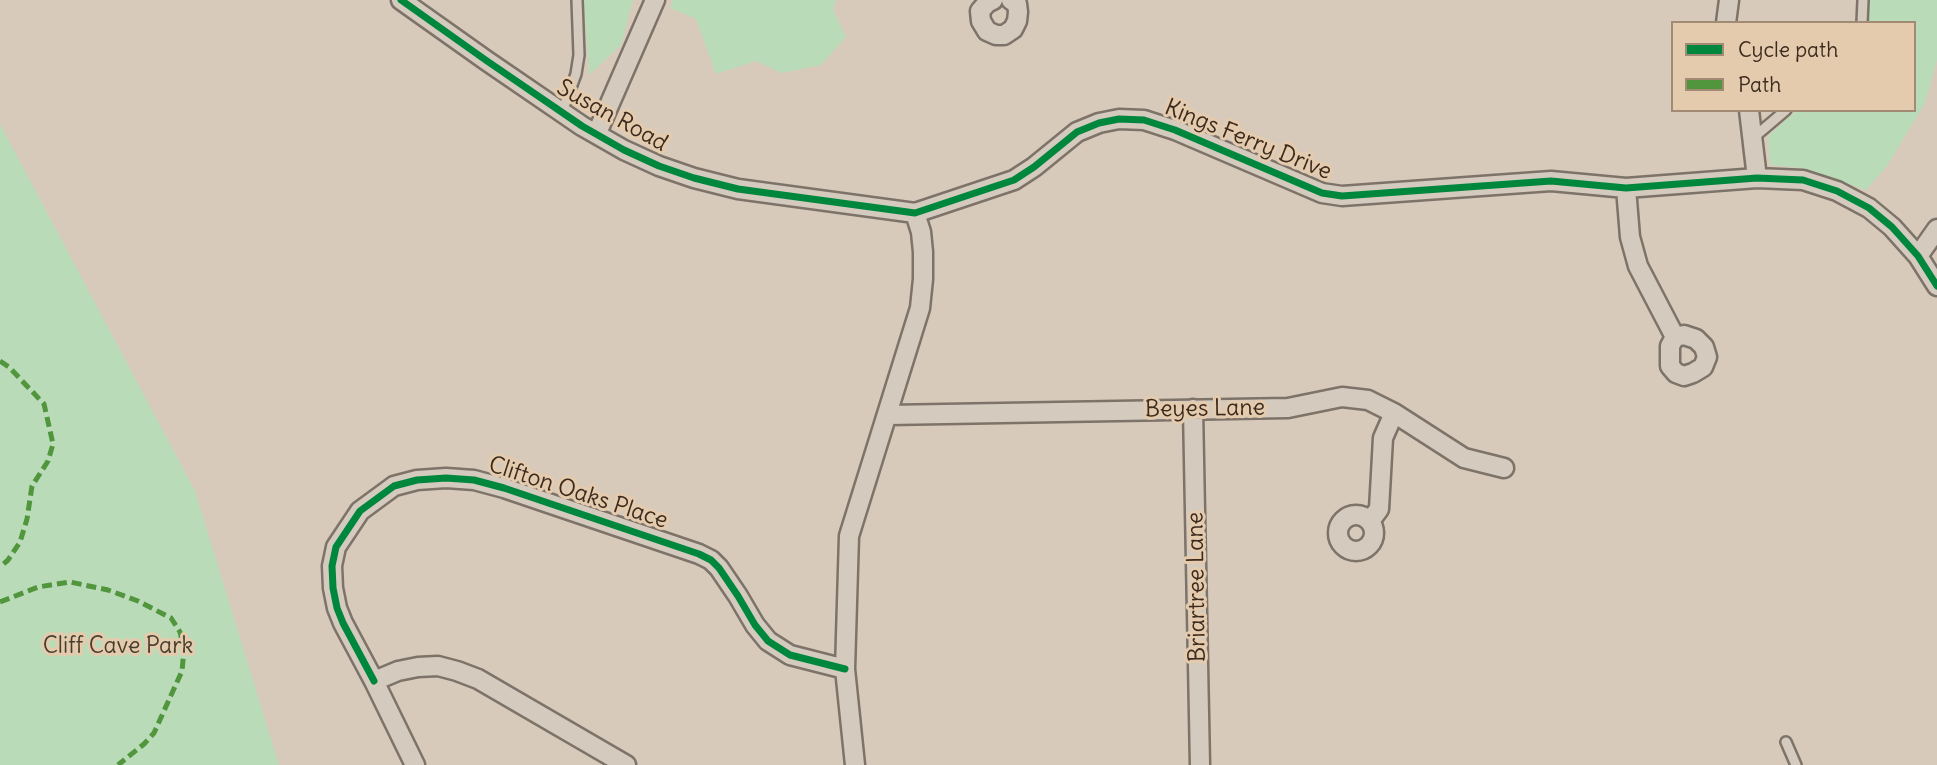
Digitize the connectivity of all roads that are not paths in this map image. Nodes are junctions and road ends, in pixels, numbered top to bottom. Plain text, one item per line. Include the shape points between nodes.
1 (401, 0) edge
2 (577, 0) edge
3 (655, 0) edge
4 (993, 0) edge
5 (1729, 0) edge
6 (1863, 0) edge
7 (1017, 1) edge
8 (1726, 21) edge
9 (1862, 21) edge
10 (562, 112) junction
11 (1749, 112) edge
12 (1784, 112) edge
13 (597, 133) junction
14 (1753, 138) junction
15 (1757, 178) junction
16 (1626, 188) junction
17 (915, 214) junction
18 (1937, 229) edge
19 (1937, 248) edge
20 (1918, 256) junction
21 (1937, 286) edge
22 (1675, 337) dead end
23 (1194, 409) junction
24 (1394, 413) junction
25 (888, 415) junction
26 (1504, 468) dead end
27 (1370, 521) dead end
28 (845, 669) junction
29 (374, 681) junction
30 (1786, 741) dead end
31 (415, 765) edge
32 (626, 765) edge
33 (855, 765) edge
34 (1200, 765) edge
35 (1796, 765) edge

1 - 10 street, Susan Road
2 - 10 lane via 578,65
3 - 13 street
4 - 7 street via 981,11 981,21 996,35 1013,29
5 - 8 street
6 - 9 lane
10 - 13 street, Susan Road
11 - 14 street
12 - 14 lane
13 - 17 street, Susan Road via 659,166 705,181
14 - 15 street
15 - 16 street, Kings Ferry Drive
15 - 20 street, Kings Ferry Drive via 1803,180 1837,191 1869,208
16 - 17 street, Kings Ferry Drive via 1551,181 1342,196 1322,193 1175,130 1144,120 1119,119 1077,132 1014,180
16 - 22 street via 1638,266
17 - 25 street via 923,252 920,308
18 - 20 street
19 - 20 street
20 - 21 street, Kings Ferry Drive
23 - 24 street, Beyes Lane via 1288,408 1342,397 1368,400
23 - 25 street, Beyes Lane
23 - 34 street, Briartree Lane
24 - 26 street, Beyes Lane via 1464,458
24 - 27 street via 1383,438 1379,509
25 - 28 street via 849,536
28 - 29 street, Clifton Oaks Place via 790,655 768,640 719,568 699,554 504,488 446,478 394,486 360,511 336,547 332,566 337,608
28 - 33 street
29 - 31 street, Clifton Oaks Place
29 - 32 street via 418,667 457,671
30 - 35 lane

